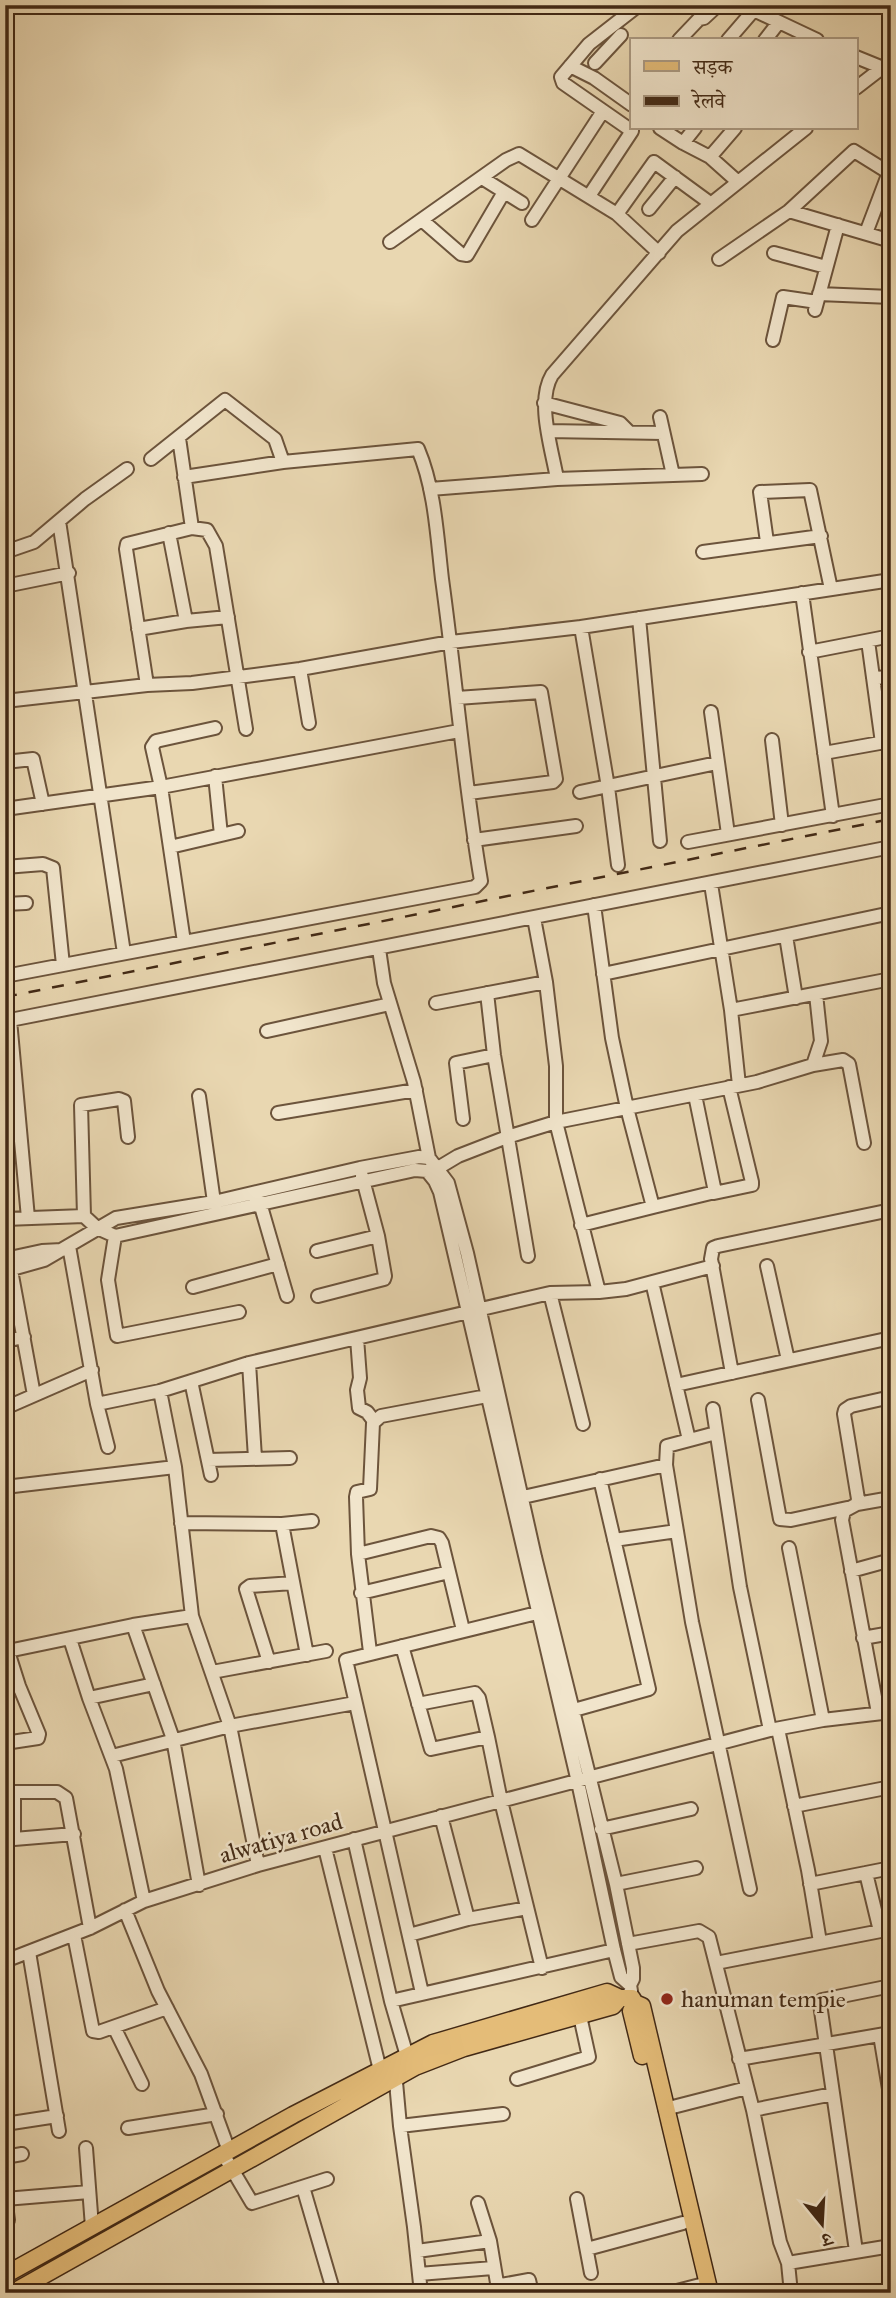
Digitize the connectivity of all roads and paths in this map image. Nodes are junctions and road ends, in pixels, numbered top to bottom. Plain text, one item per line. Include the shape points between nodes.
1 (639, 5) edge
2 (718, 5) edge
3 (748, 8) edge
4 (779, 22) junction
5 (616, 31) junction
6 (681, 38) edge
7 (729, 38) edge
8 (767, 38) edge
9 (810, 38) edge
10 (630, 42) edge
11 (858, 58) edge
12 (595, 63) dead end
13 (570, 66) junction
14 (888, 67) edge
15 (858, 87) edge
16 (629, 98) edge
17 (603, 111) junction
18 (630, 130) edge
19 (631, 130) edge
20 (663, 130) edge
21 (694, 130) edge
22 (733, 130) edge
23 (803, 130) edge
24 (683, 144) junction
25 (710, 157) junction
26 (890, 171) edge
27 (559, 177) junction
28 (675, 177) junction
29 (482, 178) junction
30 (737, 181) junction
31 (504, 192) junction
32 (589, 196) junction
33 (522, 203) dead end
34 (710, 203) junction
35 (649, 209) dead end
36 (789, 211) junction
37 (617, 214) junction
38 (532, 220) dead end
39 (423, 221) junction
40 (838, 225) junction
41 (866, 233) junction
42 (891, 241) edge
43 (390, 243) dead end
44 (659, 253) junction
45 (774, 253) dead end
46 (719, 259) dead end
47 (826, 267) junction
48 (891, 297) edge
49 (817, 302) junction
50 (773, 340) dead end
51 (544, 403) junction
52 (660, 417) dead end
53 (548, 431) junction
54 (629, 432) junction
55 (663, 433) junction
56 (179, 438) junction
57 (151, 459) dead end
58 (283, 462) junction
59 (127, 469) dead end
60 (702, 474) dead end
61 (673, 475) junction
62 (184, 477) junction
63 (557, 479) junction
64 (430, 489) junction
65 (59, 521) junction
66 (192, 528) junction
67 (169, 533) junction
68 (821, 536) junction
69 (767, 542) junction
70 (5, 552) edge
71 (702, 552) dead end
72 (69, 573) junction
73 (891, 580) edge
74 (5, 586) edge
75 (831, 589) junction
76 (802, 593) junction
77 (228, 617) junction
78 (639, 618) junction
79 (186, 621) junction
80 (581, 627) junction
81 (138, 629) junction
82 (891, 636) edge
83 (868, 641) junction
84 (451, 642) junction
85 (809, 652) junction
86 (300, 669) junction
87 (238, 676) junction
88 (891, 677) edge
89 (873, 678) junction
90 (147, 685) junction
91 (85, 693) junction
92 (457, 698) junction
93 (5, 701) edge
94 (711, 712) dead end
95 (309, 723) dead end
96 (215, 728) dead end
97 (246, 729) dead end
98 (459, 731) junction
99 (772, 740) dead end
100 (886, 742) edge
101 (824, 753) junction
102 (5, 762) edge
103 (717, 763) junction
104 (215, 776) junction
105 (652, 776) junction
106 (161, 787) junction
107 (608, 787) junction
108 (580, 792) dead end
109 (469, 793) junction
110 (101, 796) junction
111 (43, 804) junction
112 (891, 804) edge
113 (5, 809) edge
114 (833, 816) junction
115 (782, 825) junction
116 (576, 826) dead end
117 (238, 831) dead end
118 (728, 834) junction
119 (221, 835) junction
120 (474, 840) junction
121 (660, 841) dead end
122 (688, 842) dead end
123 (170, 847) junction
124 (891, 847) edge
125 (618, 865) dead end
126 (5, 867) edge
127 (711, 884) junction
128 (26, 903) dead end
129 (5, 904) edge
130 (594, 905) junction
131 (891, 914) edge
132 (534, 918) junction
133 (786, 936) junction
134 (184, 942) junction
135 (379, 949) junction
136 (723, 949) junction
137 (124, 953) junction
138 (63, 965) junction
139 (603, 974) junction
140 (5, 976) edge
141 (891, 979) edge
142 (547, 982) junction
143 (487, 993) junction
144 (816, 994) junction
145 (796, 998) junction
146 (390, 1003) junction
147 (436, 1003) dead end
148 (731, 1010) junction
149 (8, 1021) edge
150 (267, 1031) dead end
151 (494, 1055) junction
152 (813, 1065) junction
153 (734, 1086) junction
154 (416, 1090) junction
155 (695, 1095) junction
156 (199, 1096) dead end
157 (627, 1108) junction
158 (278, 1113) dead end
159 (463, 1119) dead end
160 (556, 1122) junction
161 (128, 1137) dead end
162 (507, 1137) junction
163 (864, 1143) dead end
164 (432, 1166) junction
165 (360, 1168) junction
166 (363, 1181) junction
167 (714, 1193) junction
168 (259, 1198) junction
169 (214, 1202) junction
170 (653, 1207) junction
171 (891, 1210) edge
172 (84, 1216) junction
173 (28, 1218) junction
174 (5, 1219) edge
175 (581, 1225) junction
176 (97, 1228) junction
177 (115, 1236) junction
178 (378, 1236) junction
179 (65, 1248) junction
180 (317, 1251) dead end
181 (528, 1256) dead end
182 (278, 1264) junction
183 (7, 1266) edge
184 (713, 1266) junction
185 (767, 1266) dead end
186 (652, 1282) junction
187 (193, 1287) dead end
188 (599, 1292) junction
189 (550, 1293) junction
190 (287, 1296) dead end
191 (318, 1296) dead end
192 (239, 1312) dead end
193 (473, 1312) junction
194 (24, 1337) junction
195 (357, 1338) junction
196 (891, 1338) edge
197 (5, 1342) edge
198 (788, 1360) junction
199 (249, 1363) junction
200 (92, 1370) junction
201 (732, 1373) junction
202 (191, 1381) junction
203 (676, 1385) junction
204 (160, 1391) junction
205 (34, 1395) junction
206 (487, 1396) junction
207 (891, 1397) edge
208 (758, 1400) dead end
209 (97, 1404) junction
210 (5, 1408) edge
211 (713, 1409) dead end
212 (374, 1421) junction
213 (583, 1424) dead end
214 (716, 1433) junction
215 (689, 1440) junction
216 (108, 1447) dead end
217 (255, 1458) junction
218 (290, 1458) dead end
219 (208, 1460) junction
220 (666, 1465) junction
221 (174, 1467) junction
222 (211, 1475) dead end
223 (600, 1479) junction
224 (5, 1487) edge
225 (523, 1497) junction
226 (891, 1498) edge
227 (852, 1506) junction
228 (312, 1521) dead end
229 (181, 1523) junction
230 (282, 1524) junction
231 (677, 1531) junction
232 (614, 1540) junction
233 (789, 1548) dead end
234 (358, 1554) junction
235 (891, 1560) edge
236 (851, 1571) junction
237 (449, 1572) junction
238 (293, 1583) junction
239 (361, 1593) junction
240 (537, 1613) junction
241 (192, 1616) junction
242 (133, 1625) junction
243 (463, 1630) junction
244 (891, 1633) edge
245 (863, 1638) junction
246 (70, 1639) junction
247 (402, 1646) junction
248 (7, 1647) edge
249 (326, 1651) dead end
250 (370, 1652) junction
251 (307, 1655) junction
252 (269, 1662) junction
253 (212, 1672) junction
254 (153, 1684) junction
255 (19, 1686) junction
256 (5, 1687) edge
257 (89, 1698) junction
258 (355, 1703) junction
259 (418, 1704) junction
260 (574, 1710) junction
261 (884, 1712) edge
262 (823, 1720) junction
263 (230, 1726) junction
264 (774, 1729) junction
265 (488, 1737) junction
266 (173, 1739) junction
267 (5, 1742) edge
268 (718, 1744) junction
269 (112, 1756) junction
270 (584, 1781) junction
271 (891, 1787) edge
272 (10, 1792) edge
273 (500, 1801) junction
274 (794, 1806) junction
275 (691, 1809) dead end
276 (441, 1816) junction
277 (601, 1829) junction
278 (386, 1830) junction
279 (75, 1834) junction
280 (354, 1839) junction
281 (325, 1848) junction
282 (258, 1865) junction
283 (696, 1868) dead end
284 (891, 1868) edge
285 (866, 1873) junction
286 (616, 1884) junction
287 (810, 1884) junction
288 (199, 1885) junction
289 (750, 1889) dead end
290 (144, 1901) junction
291 (527, 1908) junction
292 (125, 1910) junction
293 (468, 1919) junction
294 (90, 1928) junction
295 (886, 1930) edge
296 (74, 1935) junction
297 (409, 1935) junction
298 (820, 1942) junction
299 (628, 1944) junction
300 (614, 1950) junction
301 (29, 1952) junction
302 (5, 1961) edge
303 (716, 1963) junction
304 (542, 1968) junction
305 (891, 1986) edge
306 (422, 1993) junction
307 (629, 1996) junction
308 (391, 2001) junction
309 (167, 2008) junction
310 (580, 2016) junction
311 (114, 2026) junction
312 (509, 2028) junction
313 (886, 2034) edge
314 (825, 2044) junction
315 (739, 2059) junction
316 (394, 2067) junction
317 (517, 2079) dead end
318 (142, 2084) dead end
319 (747, 2088) junction
320 (833, 2094) junction
321 (891, 2101) edge
322 (665, 2109) junction
323 (753, 2110) junction
324 (217, 2114) junction
325 (503, 2114) dead end
326 (57, 2116) junction
327 (5, 2124) edge
328 (400, 2126) junction
329 (128, 2128) dead end
330 (59, 2131) dead end
331 (86, 2148) dead end
332 (226, 2152) junction
333 (22, 2154) dead end
334 (5, 2157) edge
335 (233, 2169) junction
336 (327, 2179) dead end
337 (303, 2187) junction
338 (89, 2192) junction
339 (5, 2198) edge
340 (577, 2199) dead end
341 (478, 2203) dead end
342 (8, 2220) dead end
343 (684, 2223) junction
344 (92, 2227) junction
345 (491, 2241) junction
346 (891, 2246) edge
347 (587, 2249) junction
348 (417, 2251) junction
349 (856, 2251) junction
350 (788, 2263) junction
351 (493, 2268) junction
352 (591, 2273) dead end
353 (419, 2274) junction
354 (5, 2276) edge
355 (704, 2289) edge
356 (12, 2293) edge
357 (334, 2293) edge
358 (421, 2293) edge
359 (532, 2293) edge
360 (669, 2293) edge
361 (791, 2293) edge

1 - 5 street
2 - 6 street
3 - 4 street
3 - 7 street
4 - 8 street
4 - 9 street
5 - 10 street
5 - 12 street
5 - 13 street via 589,44
11 - 14 street
13 - 16 street
13 - 17 street via 562,82
14 - 15 street
17 - 18 street
17 - 27 street
19 - 32 street
20 - 24 street
21 - 24 street
22 - 25 street
23 - 30 street
24 - 25 street
25 - 30 street
26 - 36 street via 855,151
26 - 41 street
27 - 29 street via 519,154
27 - 32 street
27 - 38 street
28 - 34 street
28 - 35 street
28 - 37 street via 653,163
29 - 31 street
29 - 39 street
30 - 34 street
31 - 33 street
31 - 39 street via 467,255
32 - 37 street
34 - 44 street
36 - 40 street
36 - 46 street
37 - 44 street
39 - 43 street
40 - 41 street
40 - 47 street
41 - 42 street
44 - 51 street via 561,363 548,383
45 - 47 street
47 - 49 street
48 - 49 street
49 - 50 street via 783,297
51 - 53 street
51 - 54 street via 620,423
52 - 55 street
53 - 54 street
53 - 63 street
54 - 55 street
55 - 61 street
56 - 57 street
56 - 58 street via 228,401 275,439
56 - 62 street
58 - 62 street
58 - 64 street via 418,449
59 - 65 street
60 - 61 street
61 - 63 street
62 - 66 street
63 - 64 street
64 - 84 street
65 - 70 street via 30,544
65 - 72 street
66 - 67 street
66 - 77 street via 207,530 216,545
67 - 79 street
67 - 81 street via 127,544
68 - 69 street
68 - 69 street via 810,490 762,491
68 - 75 street
69 - 71 street
72 - 74 street
72 - 91 street
73 - 75 street
75 - 76 street
76 - 78 street
76 - 85 street
77 - 79 street
77 - 87 street
78 - 80 street
78 - 105 street
79 - 81 street
80 - 84 street
80 - 107 street
81 - 90 street
82 - 83 street
83 - 85 street
83 - 89 street
84 - 86 street
84 - 92 street
85 - 101 street
86 - 87 street
86 - 95 street
87 - 90 street
87 - 97 street
88 - 89 street
89 - 100 street
90 - 91 street
91 - 93 street
91 - 110 street
92 - 98 street
92 - 109 street via 541,692 556,779
94 - 103 street
96 - 106 street via 156,741 152,747
98 - 104 street
98 - 109 street
99 - 115 street
100 - 101 street
101 - 114 street
102 - 111 street via 34,760
103 - 105 street
103 - 118 street
104 - 106 street
104 - 119 street
105 - 107 street
105 - 121 street
106 - 110 street
106 - 123 street
107 - 108 street
107 - 125 street
109 - 120 street
110 - 111 street
110 - 137 street
111 - 113 street
112 - 114 street
114 - 115 street
115 - 118 street
116 - 120 street
117 - 119 street
118 - 122 street
119 - 123 street
120 - 134 street via 481,881 475,887
123 - 134 street
124 - 127 street
126 - 138 street via 43,864 53,868
127 - 130 street
127 - 136 street
128 - 129 street
130 - 132 street
130 - 139 street
131 - 133 street
132 - 135 street
132 - 142 street
133 - 136 street
133 - 145 street
134 - 137 street
135 - 146 street
135 - 149 street
136 - 139 street
136 - 148 street
137 - 138 street
138 - 140 street
139 - 157 street
141 - 144 street
142 - 143 street
142 - 160 street via 556,1066
143 - 147 street
143 - 151 street
144 - 145 street
144 - 152 street via 821,1041
145 - 148 street
146 - 150 street
146 - 154 street
148 - 153 street
149 - 173 street
151 - 159 street via 456,1063
151 - 162 street
152 - 153 street
152 - 163 street via 843,1060 849,1064
153 - 155 street
153 - 167 street via 752,1185
154 - 158 street
154 - 164 street
155 - 157 street
155 - 167 street
156 - 169 street
157 - 160 street
157 - 170 street
160 - 162 street
160 - 175 street
161 - 172 street via 124,1101 81,1105
162 - 164 street
162 - 181 street
164 - 165 street via 419,1157
164 - 166 street
164 - 193 street
165 - 166 street
165 - 168 street
166 - 168 street
166 - 178 street
167 - 170 street
168 - 169 street
168 - 177 street
168 - 182 street
169 - 176 street via 116,1219
170 - 175 street
171 - 184 street via 718,1246 711,1252
172 - 173 street
172 - 176 street
173 - 174 street
175 - 188 street
176 - 177 street
176 - 179 street
177 - 192 street via 108,1280 117,1336
178 - 180 street
178 - 191 street via 384,1279
179 - 183 street via 44,1260
179 - 200 street
182 - 187 street
182 - 190 street
183 - 194 street
184 - 186 street
184 - 201 street
185 - 198 street
186 - 188 street
186 - 203 street
188 - 189 street
189 - 193 street
189 - 213 street
193 - 195 street
193 - 206 street
193 - 225 street
194 - 197 street
194 - 205 street
195 - 199 street
195 - 212 street via 357,1402
196 - 198 street
198 - 201 street
199 - 202 street
199 - 217 street
200 - 205 street
200 - 209 street
201 - 203 street
202 - 204 street
202 - 219 street
203 - 215 street
204 - 209 street
204 - 221 street
205 - 210 street
206 - 212 street
206 - 240 street
207 - 227 street via 845,1410 858,1499
208 - 227 street via 779,1519
209 - 216 street
211 - 214 street
212 - 234 street via 370,1489 356,1494
214 - 215 street
214 - 264 street via 740,1587
215 - 220 street via 667,1446
217 - 218 street
217 - 219 street
219 - 222 street
220 - 223 street
220 - 231 street
221 - 224 street
221 - 229 street
223 - 225 street
223 - 232 street
225 - 260 street
226 - 227 street
227 - 236 street via 842,1515
228 - 230 street
229 - 230 street
229 - 241 street
230 - 238 street
231 - 232 street
231 - 268 street
232 - 260 street via 649,1689
233 - 262 street
234 - 237 street via 435,1536 442,1543
234 - 239 street
235 - 236 street
236 - 245 street
237 - 239 street
237 - 243 street
238 - 251 street
238 - 252 street via 246,1588
239 - 250 street
240 - 243 street
240 - 270 street
241 - 242 street
241 - 253 street
242 - 246 street
242 - 254 street
243 - 247 street
244 - 245 street
245 - 261 street
246 - 248 street
246 - 257 street
247 - 250 street
247 - 259 street
248 - 255 street
249 - 251 street
250 - 258 street via 346,1660
251 - 252 street
252 - 253 street
253 - 263 street
254 - 257 street
254 - 266 street
255 - 256 street
255 - 267 street via 38,1738
257 - 269 street
258 - 263 street
258 - 278 street
259 - 265 street via 475,1693
259 - 265 street via 431,1749
260 - 270 street
261 - 262 street, alwatiya road
262 - 264 street, alwatiya road
263 - 266 street
263 - 282 street
264 - 268 street, alwatiya road
264 - 274 street
265 - 273 street
266 - 269 street
266 - 288 street
268 - 270 street, alwatiya road
268 - 289 street
269 - 290 street
270 - 273 street, alwatiya road
270 - 277 street
270 - 300 street
271 - 274 street
272 - 279 street via 62,1794
272 - 279 street via 14,1839
273 - 276 street, alwatiya road
273 - 291 street
274 - 287 street
275 - 277 street
276 - 278 street, alwatiya road
276 - 293 street
277 - 286 street
278 - 280 street, alwatiya road
278 - 297 street
279 - 294 street
280 - 281 street, alwatiya road
280 - 308 street
281 - 282 street, alwatiya road
281 - 316 street
282 - 288 street, alwatiya road
283 - 286 street
284 - 285 street
285 - 287 street
285 - 295 street
286 - 299 street
287 - 298 street
288 - 290 street, alwatiya road
290 - 292 street, alwatiya road
291 - 293 street
291 - 304 street
292 - 294 street, alwatiya road
292 - 309 street
293 - 297 street
294 - 296 street, alwatiya road
295 - 298 street
296 - 301 street, alwatiya road
296 - 311 street via 93,2031
297 - 306 street
298 - 303 street
299 - 303 street via 699,1931 709,1937
299 - 307 street via 634,1974
300 - 304 street
300 - 307 street
301 - 302 street, alwatiya road
301 - 326 street
303 - 315 street
304 - 306 street
305 - 314 street via 822,2000
306 - 308 street
307 - 310 main road
307 - 312 main road via 607,1992
307 - 322 main road via 642,2006
307 - 343 main road
308 - 316 street
309 - 311 street
309 - 324 street
310 - 312 main road
310 - 317 street via 589,2057
311 - 318 street
312 - 316 main road via 415,2067
312 - 316 main road via 433,2043
313 - 314 street
313 - 321 street
314 - 315 street
314 - 320 street
315 - 319 street
316 - 328 street
316 - 332 main road
316 - 335 main road
319 - 322 street
319 - 323 street
320 - 323 street
320 - 349 street
322 - 355 main road
323 - 350 street
324 - 329 street
324 - 332 street
325 - 328 street
326 - 327 street
326 - 330 street
328 - 348 street
331 - 338 street
332 - 335 street
332 - 344 main road
333 - 334 street
335 - 337 street via 252,2203
335 - 356 main road
336 - 337 street
337 - 357 street
338 - 339 street
338 - 344 street
339 - 342 street
340 - 347 street
341 - 345 street
343 - 347 street
343 - 355 main road
344 - 354 main road
345 - 348 street
345 - 351 street
346 - 349 street
347 - 352 street
348 - 353 street
349 - 350 street
350 - 361 street
351 - 353 street
351 - 359 street via 499,2284 529,2280
353 - 358 street
355 - 360 street

